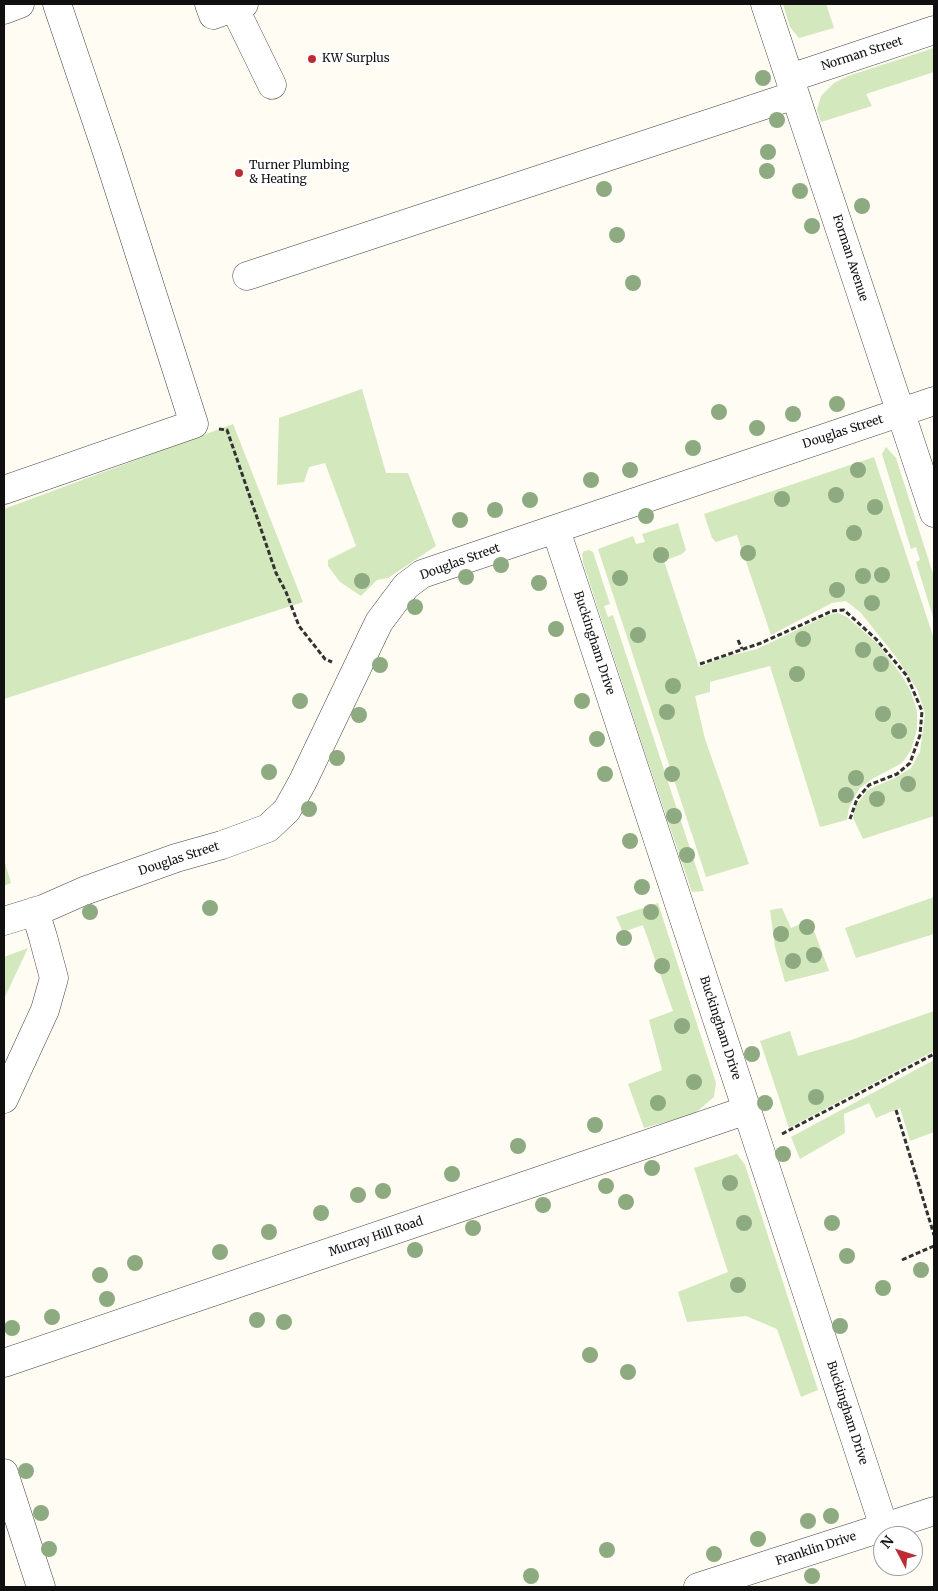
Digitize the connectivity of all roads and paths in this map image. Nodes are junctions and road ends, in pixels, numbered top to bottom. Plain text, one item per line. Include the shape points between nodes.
1 (20, 4) edge
2 (57, 4) edge
3 (765, 4) edge
4 (229, 5) edge
5 (4, 10) edge
6 (934, 30) edge
7 (272, 86) dead end
8 (792, 86) junction
9 (247, 276) dead end
10 (934, 402) edge
11 (901, 413) junction
12 (194, 424) junction
13 (4, 490) edge
14 (934, 513) edge
15 (556, 530) junction
16 (738, 640) dead end
17 (742, 649) junction
18 (700, 664) dead end
19 (356, 672) junction
20 (850, 819) dead end
21 (35, 912) junction
22 (4, 921) edge
23 (934, 1054) edge
24 (4, 1099) edge
25 (748, 1110) junction
26 (896, 1110) dead end
27 (758, 1143) junction
28 (934, 1235) edge
29 (934, 1246) edge
30 (902, 1260) dead end
31 (4, 1363) edge
32 (4, 1473) edge
33 (934, 1511) edge
34 (884, 1526) edge
35 (887, 1526) edge
36 (873, 1531) edge
37 (41, 1587) edge
38 (698, 1587) edge

1 - 5 street
2 - 12 street
3 - 8 street, Forman Avenue
4 - 7 street
6 - 8 street, Norman Street
8 - 9 street, Norman Street
8 - 11 street, Forman Avenue
10 - 11 street, Douglas Street
11 - 14 street, Forman Avenue
11 - 15 street, Douglas Street
12 - 13 street
12 - 19 path via 227,430 276,573 300,626 325,659
15 - 19 street, Douglas Street via 422,574 406,586 379,622
15 - 25 street, Buckingham Drive
16 - 17 path
17 - 18 path
17 - 20 path via 832,611 844,610 876,639 907,676 922,711 920,735 910,763 897,774 869,785 857,799
19 - 21 street, Douglas Street via 287,810 268,828 84,891
21 - 22 street, Douglas Street
21 - 24 street via 54,978 45,1010
23 - 27 path via 787,1132
25 - 27 street, Buckingham Drive
25 - 31 street, Murray Hill Road
26 - 28 path
27 - 34 street, Buckingham Drive
29 - 30 path
32 - 37 street
33 - 35 street, Franklin Drive
36 - 38 street, Franklin Drive

